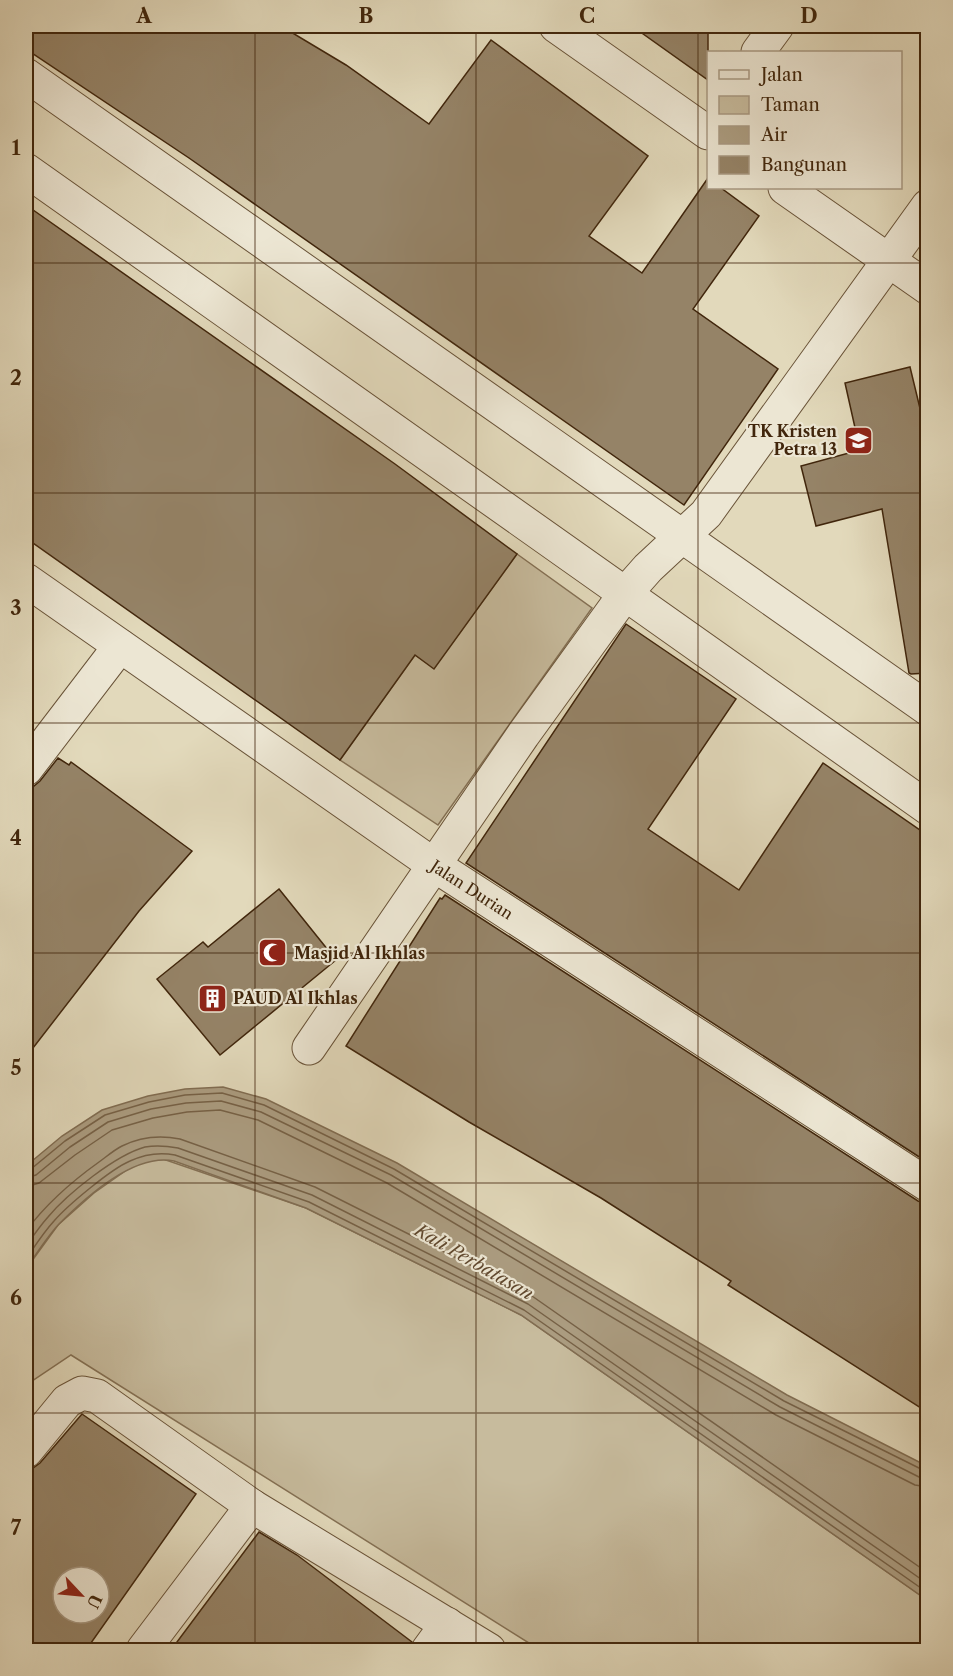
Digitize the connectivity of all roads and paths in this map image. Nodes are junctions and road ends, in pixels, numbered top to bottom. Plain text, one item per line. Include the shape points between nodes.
1 (556, 26) edge
2 (777, 26) edge
3 (759, 51) edge
4 (26, 75) edge
5 (707, 128) edge
6 (26, 170) edge
7 (786, 189) edge
8 (927, 206) edge
9 (889, 261) junction
10 (927, 288) edge
11 (682, 537) junction
12 (26, 580) edge
13 (625, 594) junction
14 (120, 646) junction
15 (927, 709) edge
16 (26, 769) edge
17 (927, 808) edge
18 (434, 865) junction
19 (309, 1048) dead end
20 (927, 1185) edge
21 (26, 1451) edge
22 (252, 1506) junction
23 (447, 1624) junction
24 (143, 1650) edge
25 (428, 1650) edge
26 (489, 1650) edge

1 - 5 street
2 - 3 street
4 - 11 street
6 - 13 street
7 - 9 street
8 - 9 street
9 - 10 street
9 - 11 street via 706,514
11 - 13 street
11 - 15 street
12 - 14 street, Jalan Durian
13 - 17 street
13 - 18 street
14 - 16 street
14 - 18 street, Jalan Durian
18 - 19 street
18 - 20 street, Jalan Durian
21 - 22 street via 66,1401 82,1393 97,1396
22 - 23 street
22 - 24 street
23 - 25 street
23 - 26 street

